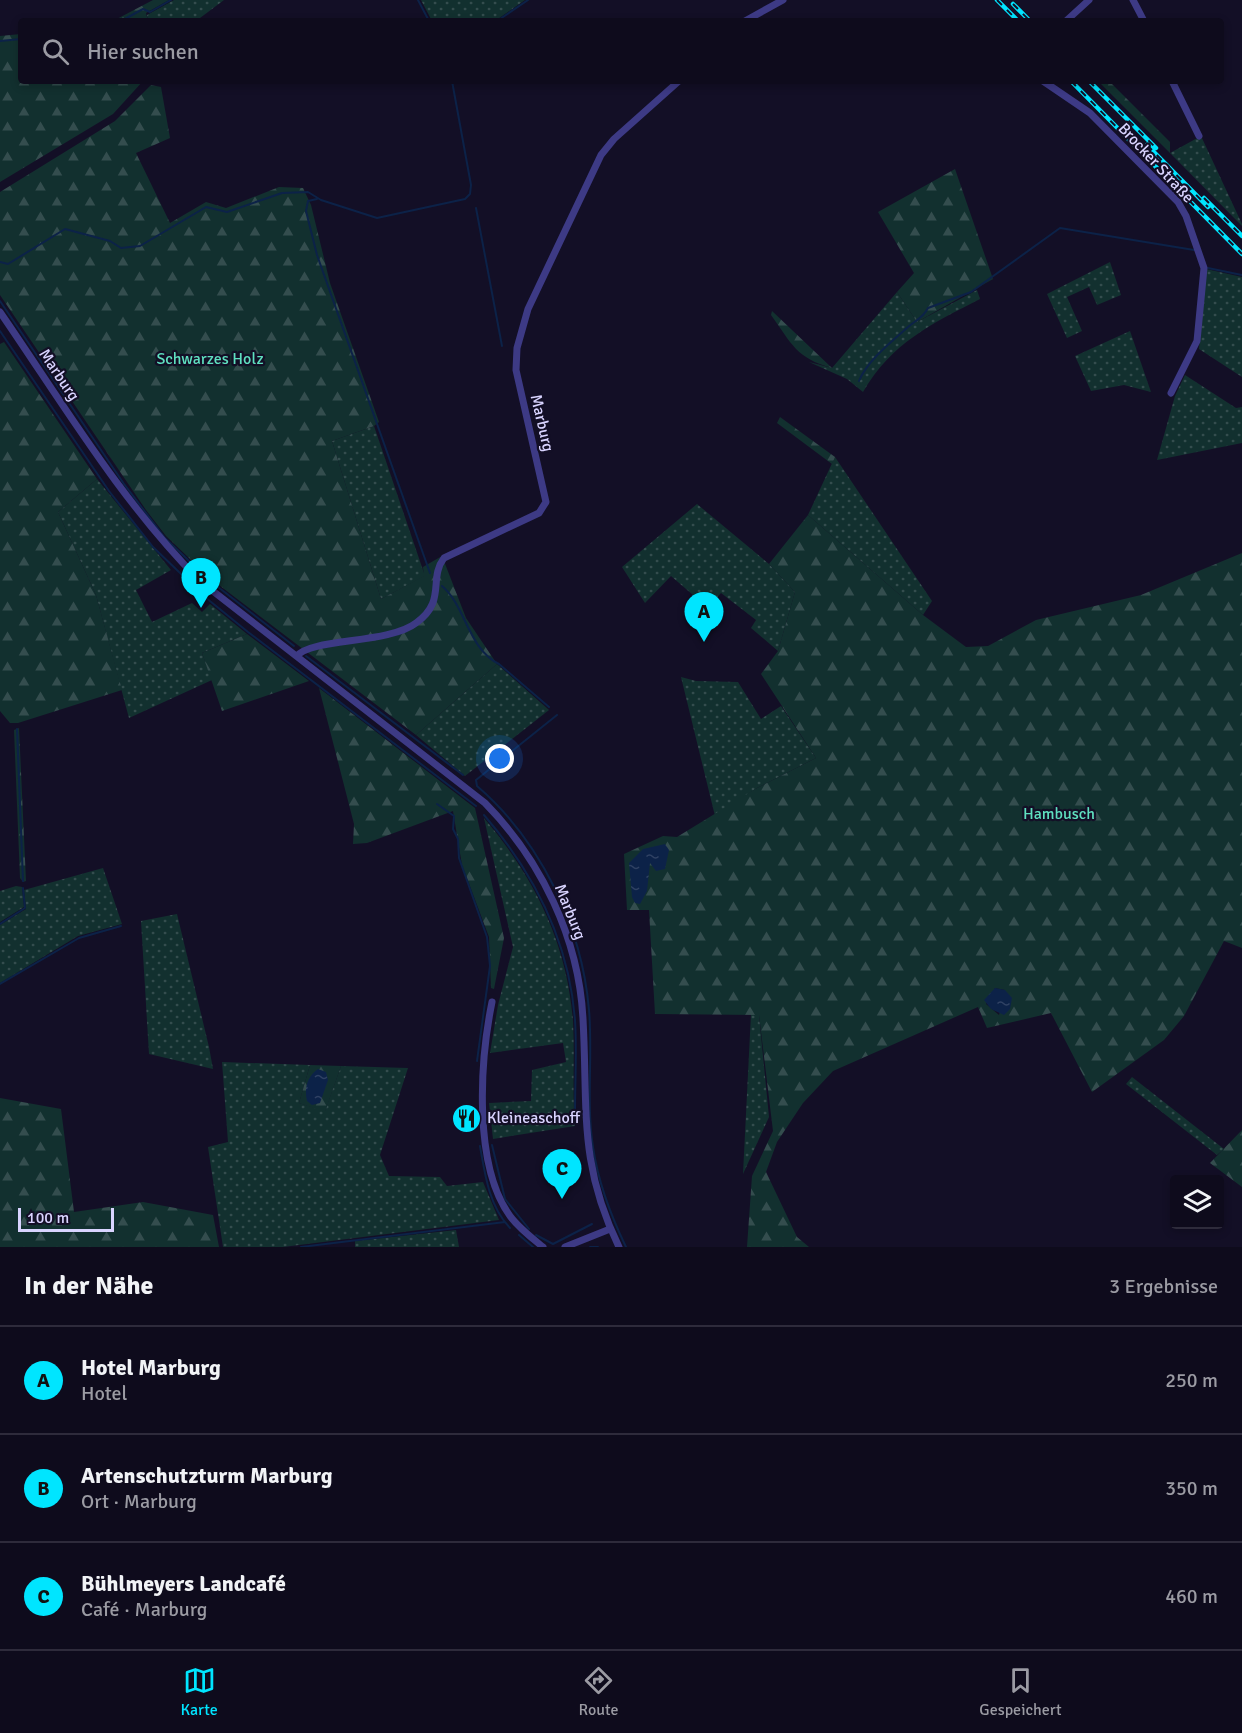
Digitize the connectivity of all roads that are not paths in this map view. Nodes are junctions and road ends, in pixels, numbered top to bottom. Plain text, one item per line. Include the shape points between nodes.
1 (783, 0) edge
2 (1089, 0) edge
3 (1133, 0) edge
4 (750, 18) edge
5 (1069, 18) edge
6 (1142, 18) edge
7 (676, 84) edge
8 (1047, 84) edge
9 (1173, 84) edge
10 (1198, 136) dead end
11 (0, 312) edge
12 (1171, 393) dead end
13 (297, 656) junction
14 (492, 1002) dead end
15 (610, 1229) junction
16 (543, 1247) edge
17 (565, 1247) edge
18 (619, 1247) edge

1 - 4 street
2 - 5 street
3 - 6 street
7 - 13 street, Marburg via 601,155 528,309 517,348 516,370 546,502 544,508 444,558 439,565 437,597 415,625 360,641 305,648
8 - 12 street, Brocker Straße via 1090,113 1178,202 1186,216 1204,268 1197,341
9 - 10 street
11 - 13 street, Marburg via 119,487 160,540 200,581
13 - 15 street, Marburg via 485,803 513,834 537,870 564,929 576,971 583,1018 587,1151
14 - 16 street via 483,1067 482,1123 492,1177 510,1216
15 - 17 street
15 - 18 street, Marburg

